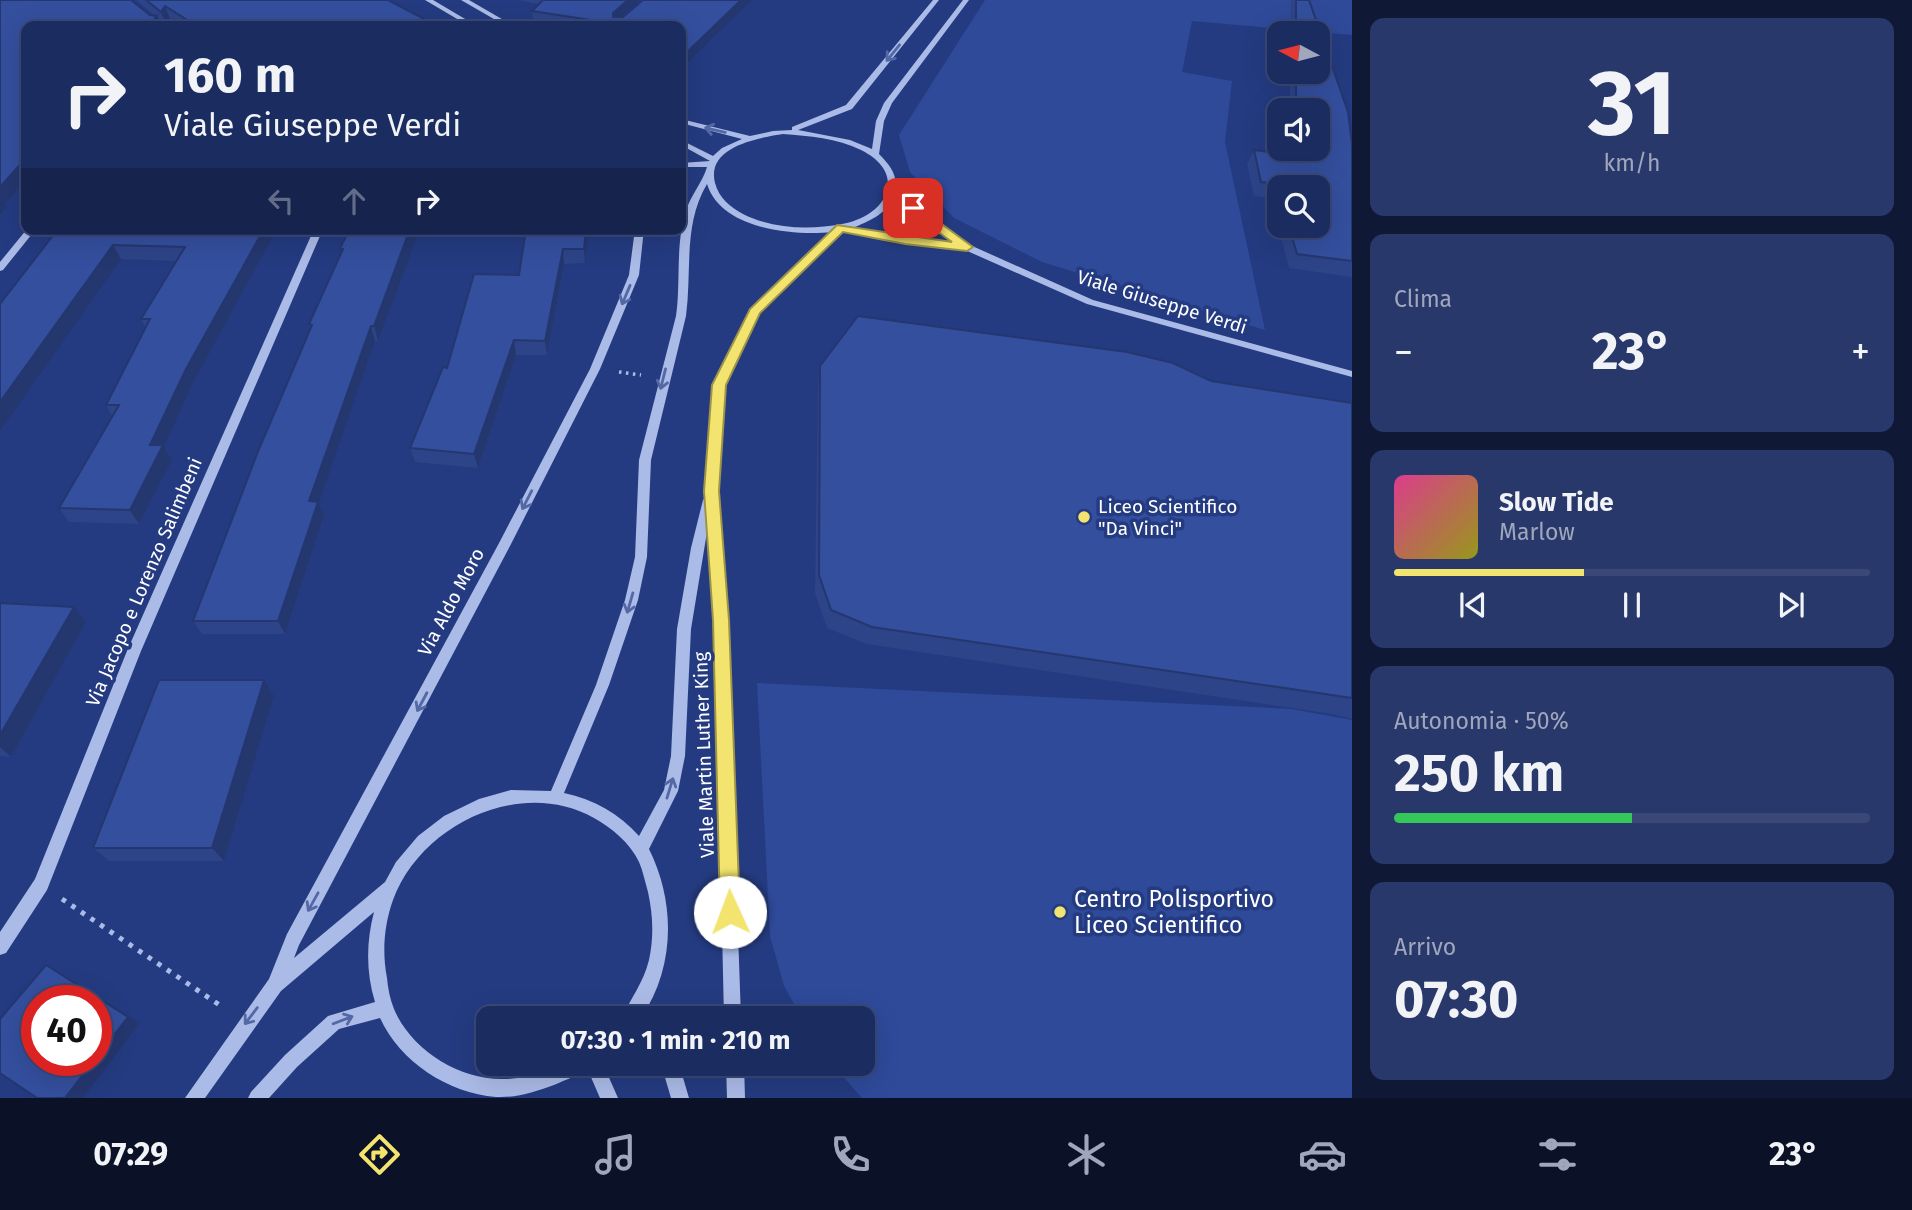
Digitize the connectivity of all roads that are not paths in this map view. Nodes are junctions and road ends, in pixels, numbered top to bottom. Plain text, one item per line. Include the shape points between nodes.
1 (428, 0) edge
2 (464, 0) edge
3 (936, 0) edge
4 (966, 0) edge
5 (465, 21) edge
6 (502, 21) edge
7 (686, 122) edge
8 (783, 132) junction
9 (750, 138) junction
10 (686, 146) edge
11 (875, 155) junction
12 (686, 165) edge
13 (712, 165) junction
14 (893, 190) junction
15 (843, 227) junction
16 (686, 230) edge
17 (27, 235) edge
18 (316, 235) edge
19 (639, 235) edge
20 (685, 235) edge
21 (967, 247) junction
22 (0, 268) edge
23 (1352, 374) edge
24 (712, 491) junction
25 (556, 795) junction
26 (640, 850) junction
27 (391, 887) junction
28 (0, 947) edge
29 (275, 985) junction
30 (641, 1006) edge
31 (733, 1006) edge
32 (385, 1008) junction
33 (555, 1076) edge
34 (599, 1076) edge
35 (674, 1076) edge
36 (735, 1076) edge
37 (194, 1098) edge
38 (257, 1098) edge
39 (609, 1098) edge
40 (680, 1098) edge
41 (736, 1098) edge

1 - 5 street
2 - 6 street
3 -> 8 street via 849,107
4 - 11 street via 888,103
9 -> 7 street
8 - 9 street
8 - 11 street via 834,137
9 - 13 street via 723,151
10 - 13 street
11 - 14 street, Viale Giuseppe Verdi via 892,178
12 - 13 street
13 - 15 street, Viale Giuseppe Verdi via 712,190 724,206 747,219 787,229
13 -> 16 street via 693,197
14 - 15 street, Viale Giuseppe Verdi via 885,205 869,218
14 - 21 street, Viale Giuseppe Verdi
15 - 21 street, Viale Giuseppe Verdi
15 - 24 street, Viale Martin Luther King via 754,311 719,385
17 - 22 street
18 - 28 street, Via Jacopo e Lorenzo Salimbeni via 134,651 41,884
19 -> 29 street, Via Aldo Moro via 634,275 595,369 293,940
20 -> 25 street via 682,314 645,463 639,569 612,667
21 - 23 street, Viale Giuseppe Verdi via 1090,302
26 -> 24 street, Viale Martin Luther King via 671,791 684,629
24 - 31 street, Viale Martin Luther King via 721,620
25 - 26 street via 595,809
25 - 27 street via 518,794 480,804 444,823 414,851
26 - 30 street via 662,915 657,963
27 - 29 street, Via Aldo Moro
27 - 32 street via 377,928 375,969
29 -> 37 street, Via Aldo Moro
32 - 33 street via 410,1048 448,1076 495,1088
38 -> 32 street via 334,1022
34 - 39 street
35 - 40 street
36 - 41 street

